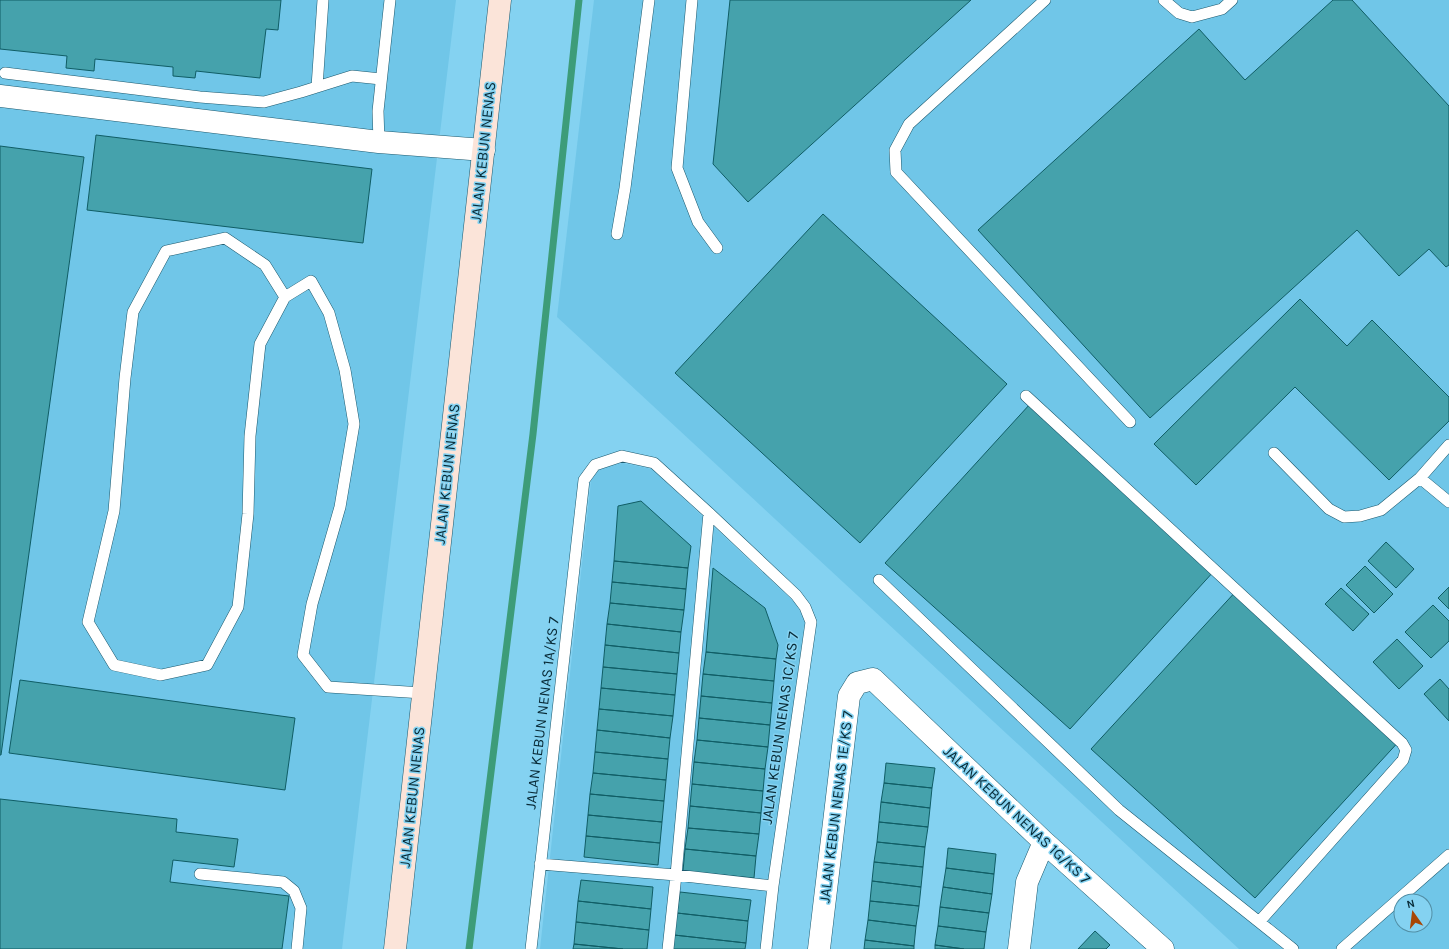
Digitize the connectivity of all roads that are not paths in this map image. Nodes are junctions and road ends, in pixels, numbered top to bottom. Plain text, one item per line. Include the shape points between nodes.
1 (323, 0) edge
2 (390, 0) edge
3 (500, 0) edge
4 (649, 0) edge
5 (692, 0) edge
6 (1045, 0) edge
7 (1164, 0) edge
8 (1232, 0) edge
9 (5, 73) dead end
10 (381, 79) junction
11 (317, 87) junction
12 (0, 96) edge
13 (379, 142) junction
14 (484, 150) junction
15 (617, 234) dead end
16 (717, 248) dead end
17 (285, 297) junction
18 (1026, 396) dead end
19 (1130, 422) dead end
20 (1449, 446) edge
21 (1274, 453) dead end
22 (1420, 478) junction
23 (584, 480) joint
24 (1449, 502) edge
25 (709, 513) junction
26 (879, 580) dead end
27 (873, 679) joint
28 (423, 693) junction
29 (1044, 842) junction
30 (1449, 855) edge
31 (540, 864) junction
32 (200, 874) dead end
33 (676, 875) junction
34 (773, 886) junction
35 (1259, 922) junction
36 (297, 949) edge
37 (395, 949) edge
38 (531, 949) edge
39 (668, 949) edge
40 (766, 949) edge
41 (819, 949) edge
42 (1018, 949) edge
43 (1163, 949) edge
44 (1293, 949) edge
45 (1342, 949) edge

1 - 11 lane
2 - 10 lane
3 - 14 street, JALAN KEBUN NENAS
4 - 15 lane
5 - 16 lane via 677,168 698,222
6 - 19 lane via 909,124 895,150 896,172
7 - 8 lane via 1179,13 1192,18 1222,9
9 - 11 lane via 264,102
10 - 11 lane via 352,76
10 - 13 lane
12 - 13 street
13 - 14 street
14 - 28 street, JALAN KEBUN NENAS
17 - 17 lane via 260,344 250,436 248,514 238,607 207,665 161,674 114,665 88,622 114,511 133,312 166,252 226,238 265,266
17 - 28 lane via 311,281 329,313 345,370 354,424 340,507 312,604 303,655 328,687
18 - 35 lane via 1402,743 1406,750 1403,760
20 - 22 lane
21 - 22 lane via 1329,508 1344,517 1381,510
22 - 24 lane
23 - 25 lane, JALAN KEBUN NENAS 1C/KS 7 via 595,465 622,456 654,463
23 - 31 lane, JALAN KEBUN NENAS 1A/KS 7
25 - 33 lane
25 - 34 lane, JALAN KEBUN NENAS 1C/KS 7 via 796,595 805,607 810,622
26 - 35 lane via 1119,810
27 - 29 street, JALAN KEBUN NENAS 1G/KS 7
27 - 41 street, JALAN KEBUN NENAS 1E/KS 7 via 857,683 849,696
28 - 37 street, JALAN KEBUN NENAS
29 - 42 street via 1027,882
29 - 43 street, JALAN KEBUN NENAS 1G/KS 7
30 - 45 lane
31 - 33 lane
31 - 38 lane, JALAN KEBUN NENAS 1A/KS 7
32 - 36 lane via 283,882 294,891 301,908
33 - 34 lane
33 - 39 lane
34 - 40 lane, JALAN KEBUN NENAS 1C/KS 7
35 - 44 lane

